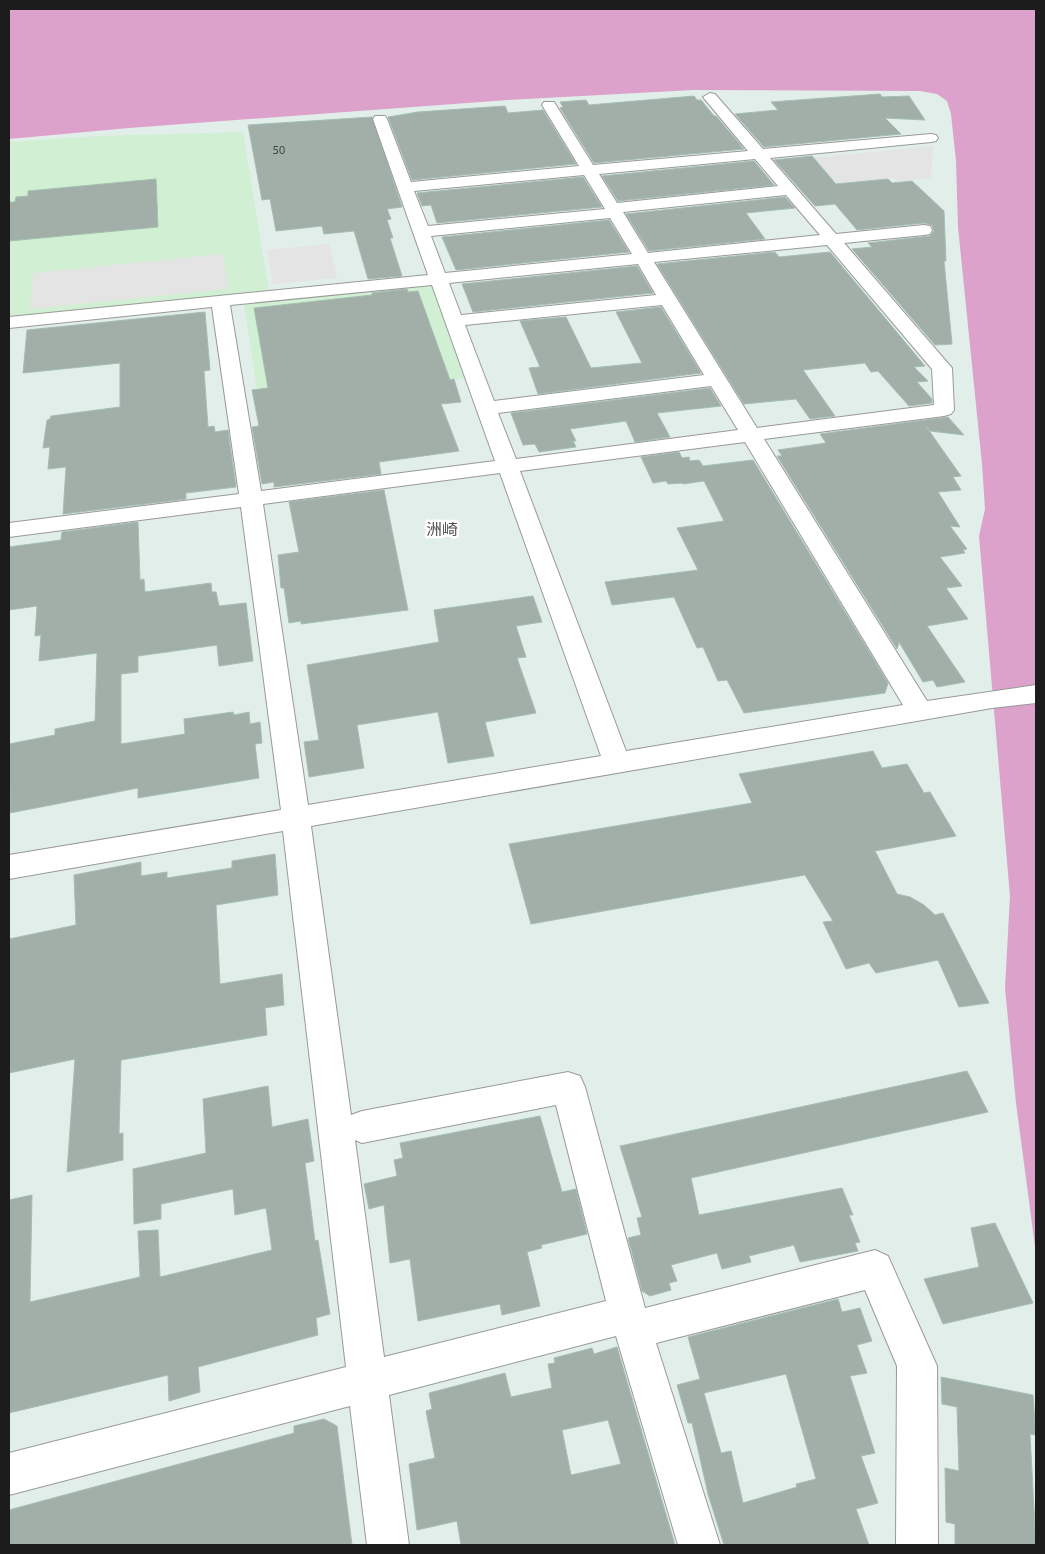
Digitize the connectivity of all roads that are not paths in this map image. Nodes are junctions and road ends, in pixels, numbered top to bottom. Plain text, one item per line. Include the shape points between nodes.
1 (710, 97) dead end
2 (549, 105) dead end
3 (380, 119) dead end
4 (931, 138) dead end
5 (759, 154) junction
6 (589, 170) junction
7 (406, 187) junction
8 (790, 190) junction
9 (613, 211) junction
10 (924, 230) dead end
11 (422, 232) junction
12 (832, 240) junction
13 (643, 259) junction
14 (440, 280) junction
15 (667, 299) junction
16 (220, 300) junction
17 (455, 321) junction
18 (9, 322) edge
19 (716, 379) junction
20 (487, 408) junction
21 (750, 435) junction
22 (508, 466) junction
23 (252, 498) junction
24 (9, 530) edge
25 (1036, 694) edge
26 (920, 711) junction
27 (617, 763) junction
28 (295, 817) junction
29 (9, 867) edge
30 (362, 1127) dead end
31 (630, 1322) junction
32 (367, 1381) junction
33 (9, 1474) edge
34 (388, 1545) edge
35 (699, 1545) edge
36 (917, 1545) edge

1 - 5 street
2 - 6 street
3 - 7 street
4 - 5 street
5 - 6 street
5 - 8 street
6 - 7 street
6 - 9 street
7 - 11 street
8 - 9 street
8 - 12 street
9 - 11 street
9 - 13 street
10 - 12 street
11 - 14 street
12 - 13 street
12 - 21 street via 942,368 944,410
13 - 14 street
13 - 15 street
14 - 16 street via 412,280
14 - 17 street
15 - 17 street
15 - 19 street
16 - 18 street
16 - 23 street
17 - 20 street
19 - 20 street
19 - 21 street
20 - 22 street
21 - 22 street
21 - 26 street
22 - 23 street
22 - 27 street
23 - 24 street
23 - 28 street
25 - 26 street
26 - 27 street
27 - 28 street
28 - 29 street
28 - 32 street
30 - 31 street via 568,1087
31 - 32 street
31 - 35 street
31 - 36 street via 875,1269 917,1366
32 - 33 street
32 - 34 street

